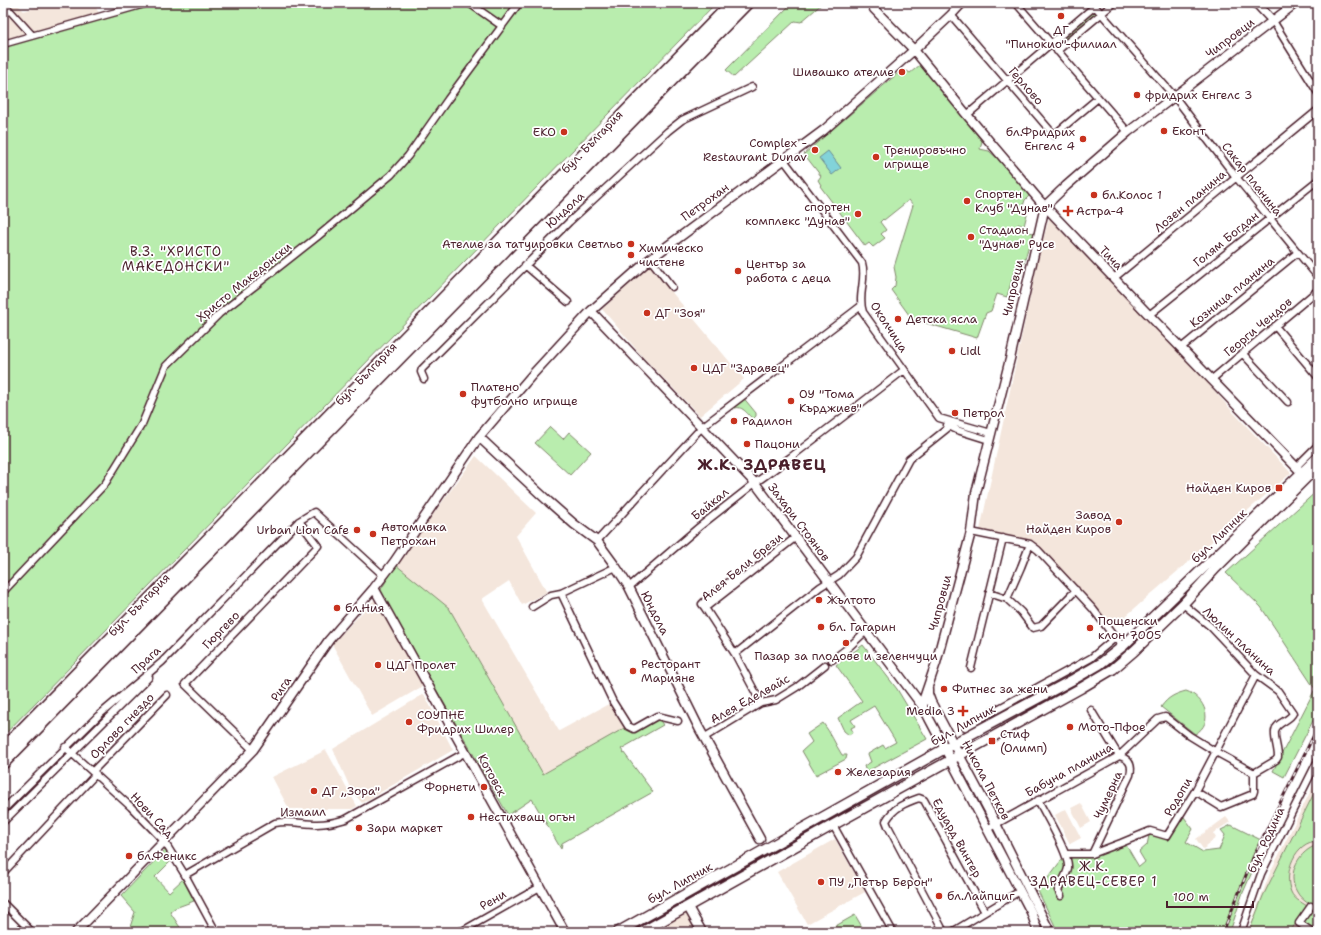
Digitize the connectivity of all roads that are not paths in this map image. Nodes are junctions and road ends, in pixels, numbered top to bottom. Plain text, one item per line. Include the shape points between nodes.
1 (3, 3) edge
2 (148, 3) edge
3 (469, 3) edge
4 (519, 3) edge
5 (732, 3) edge
6 (747, 3) edge
7 (875, 3) edge
8 (962, 3) edge
9 (1016, 3) edge
10 (1114, 3) edge
11 (1256, 3) edge
12 (1296, 3) edge
13 (1093, 5) edge
14 (1101, 13) junction
15 (951, 15) junction
16 (1273, 21) junction
17 (502, 26) junction
18 (32, 36) junction
19 (1051, 43) junction
20 (3, 44) edge
21 (914, 50) junction
22 (1057, 51) junction
23 (1006, 81) junction
24 (752, 86) dead end
25 (1318, 93) edge
26 (1174, 96) junction
27 (1098, 98) junction
28 (1318, 110) edge
29 (967, 115) junction
30 (1128, 132) junction
31 (784, 160) junction
32 (1236, 177) junction
33 (1318, 180) edge
34 (1045, 206) junction
35 (1269, 219) junction
36 (1297, 253) junction
37 (650, 259) junction
38 (526, 265) junction
39 (1114, 278) junction
40 (1318, 278) edge
41 (672, 286) dead end
42 (1318, 290) edge
43 (568, 302) dead end
44 (861, 306) junction
45 (591, 311) junction
46 (1149, 315) junction
47 (1275, 326) junction
48 (1181, 348) junction
49 (1243, 354) junction
50 (904, 370) junction
51 (1318, 377) edge
52 (424, 379) dead end
53 (1211, 380) junction
54 (1288, 402) dead end
55 (939, 418) junction
56 (702, 427) junction
57 (949, 427) junction
58 (990, 436) junction
59 (479, 437) junction
60 (1318, 444) edge
61 (1318, 457) edge
62 (1318, 466) edge
63 (1299, 470) junction
64 (755, 483) junction
65 (299, 521) junction
66 (971, 532) junction
67 (796, 537) junction
68 (1003, 538) junction
69 (597, 542) junction
70 (1030, 544) junction
71 (616, 567) junction
72 (384, 576) junction
73 (829, 581) junction
74 (628, 587) junction
75 (374, 588) junction
76 (1076, 590) junction
77 (3, 592) edge
78 (561, 593) junction
79 (989, 593) junction
80 (1007, 599) junction
81 (1183, 604) junction
82 (532, 607) dead end
83 (866, 631) junction
84 (1115, 638) junction
85 (1123, 646) junction
86 (735, 654) junction
87 (832, 660) dead end
88 (162, 662) junction
89 (824, 665) dead end
90 (970, 668) dead end
91 (1256, 675) junction
92 (907, 687) junction
93 (928, 689) junction
94 (167, 695) dead end
95 (761, 703) junction
96 (923, 707) junction
97 (1091, 710) dead end
98 (678, 721) dead end
99 (964, 727) dead end
100 (705, 737) junction
101 (954, 744) junction
102 (65, 747) junction
103 (3, 749) edge
104 (945, 749) junction
105 (253, 750) junction
106 (466, 752) junction
107 (1216, 752) junction
108 (72, 753) junction
109 (959, 755) junction
110 (1119, 756) junction
111 (951, 760) junction
112 (1318, 760) edge
113 (3, 763) edge
114 (94, 773) junction
115 (1254, 773) junction
116 (1195, 791) junction
117 (1038, 800) junction
118 (3, 810) edge
119 (3, 822) edge
120 (996, 824) junction
121 (832, 825) junction
122 (987, 829) junction
123 (760, 839) junction
124 (164, 841) junction
125 (772, 845) junction
126 (759, 853) junction
127 (1066, 854) junction
128 (1092, 854) junction
129 (3, 873) edge
130 (185, 875) junction
131 (540, 887) junction
132 (1020, 892) junction
133 (1061, 896) dead end
134 (3, 903) edge
135 (1312, 906) dead end
136 (688, 907) junction
137 (985, 912) junction
138 (32, 932) edge
139 (76, 932) edge
140 (216, 932) edge
141 (457, 932) edge
142 (565, 932) edge
143 (618, 932) edge
144 (642, 932) edge
145 (702, 932) edge
146 (893, 932) edge
147 (944, 932) edge
148 (952, 932) edge
149 (1038, 932) edge
150 (1050, 932) edge
151 (1241, 932) edge
152 (1312, 932) edge

1 - 18 street
2 - 18 street
3 - 17 street
4 - 17 street, Христо Македонски
5 - 103 highway, бул. България
6 - 113 highway, бул. България
7 - 21 street, Тича via 874,9
8 - 15 street, Петрохан
9 - 19 street
10 - 14 street
11 - 16 street
12 - 16 street, Чипровци
13 - 14 street, Сакар планина
13 - 19 street
14 - 22 street
14 - 26 street, Сакар планина
15 - 21 street, Петрохан
15 - 23 street, Герлово
16 - 25 street
16 - 26 street, Чипровци
17 - 77 street, Христо Македонски via 408,156 391,175 219,314 166,366 142,424 105,484
18 - 20 street
19 - 22 street
19 - 23 street
21 - 29 street, Тича
21 - 31 street, Петрохан via 829,125
22 - 27 street
23 - 27 street, Герлово via 1054,135
23 - 29 street
24 - 38 street, Юндола via 682,120 569,222
26 - 30 street, Чипровци
26 - 32 street, Сакар планина
27 - 30 street
28 - 32 street, Лозен планина
29 - 34 street, Тича
30 - 34 street, Чипровци
31 - 37 street, Петрохан
31 - 44 street, Околчица via 862,263 864,273
32 - 35 street, Сакар планина
32 - 39 street, Лозен планина
33 - 35 street, Голям Богдан
34 - 39 street, Тича
34 - 58 street, Чипровци
35 - 36 street, Сакар планина
35 - 46 street, Голям Богдан
36 - 40 street, Сакар планина
36 - 48 street, Козница планина
37 - 41 street
37 - 45 street, Петрохан
38 - 43 street
38 - 52 street, Юндола via 422,369
39 - 46 street, Тича
42 - 47 street, Георги Чендов
44 - 50 street, Околчица
44 - 56 street
45 - 56 street, Захари Стоянов
45 - 59 street, Петрохан
46 - 48 street, Тича
47 - 49 street, Георги Чендов
47 - 51 street
48 - 53 street, Тича
49 - 53 street, Георги Чендов
49 - 54 street
50 - 55 street, Околчица
50 - 64 street, Байкал
53 - 63 street, Тича
55 - 57 street, Околчица
55 - 58 street
56 - 64 street, Захари Стоянов
56 - 69 street
57 - 58 street
57 - 73 street via 909,460 856,557 839,575
58 - 66 street, Чипровци via 976,493
59 - 69 street, Юндола via 549,502
59 - 72 street, Рига
60 - 63 street
61 - 63 main road, бул. Липник
62 - 81 main road, бул. Липник
63 - 85 main road, бул. Липник
64 - 67 street, Захари Стоянов
64 - 74 street, Байкал via 698,527
65 - 72 street via 314,512
65 - 88 street, Прага
65 - 105 street, Гюргево via 318,546 185,684
66 - 68 street
66 - 93 street, Чипровци
67 - 73 street, Захари Стоянов
67 - 86 street, Алея Бели брези via 706,608
68 - 70 street
68 - 79 street
69 - 71 street, Юндола
70 - 76 street
70 - 80 street
71 - 74 street, Юндола
71 - 78 street
72 - 75 street, Рига
73 - 83 street, Захари Стоянов
73 - 86 street
74 - 100 street, Юндола
75 - 105 street, Рига via 329,640
75 - 106 street, Котовск
76 - 80 street via 1041,626 1033,628
76 - 84 street
78 - 82 street via 551,595
78 - 98 street via 628,726 634,729 657,716
79 - 80 street
79 - 90 street
81 - 91 street, Люлин планина via 1211,627
81 - 109 main road, бул. Липник via 1113,669
83 - 87 street
83 - 92 street, Захари Стоянов
84 - 85 street
84 - 99 street via 1091,658
85 - 101 main road, бул. Липник via 1100,664
86 - 95 street, Алея Бели брези
88 - 102 street, Прага
88 - 108 street
89 - 95 street, Алея Еделвайс via 776,700
91 - 107 street, Родопи
91 - 115 street, Люлин планина via 1278,691 1293,713 1275,728 1278,752 1276,760
92 - 93 street via 915,692
92 - 96 street, Захари Стоянов
93 - 96 street
93 - 101 street, Никола Петков via 931,702
94 - 114 street, Орлово гнездо
95 - 100 street, Алея Еделвайс
96 - 104 street, Никола Петков
97 - 110 street, Чумерна
100 - 123 street, Юндола
101 - 104 main road, бул. Липник
101 - 109 street, Никола Петков
102 - 108 street, Нови Сад
102 - 118 street, Прага
104 - 111 street, Никола Петков
104 - 125 main road, бул. Липник
105 - 124 street, Рига
106 - 130 street, Измаил via 346,819 334,823 276,823
106 - 131 street, Котовск
107 - 110 street, Бабуна планина via 1165,717 1158,719
107 - 115 street
107 - 116 street, Родопи
108 - 114 street, Нови Сад
108 - 119 street
109 - 111 main road, бул. Липник
109 - 120 street, Никола Петков
110 - 117 street, Бабуна планина
110 - 128 street, Чумерна via 1126,758 1132,768
111 - 121 main road, бул. Липник
111 - 122 street, Никола Петков
112 - 151 street, бул. Родина via 1261,874
114 - 124 street, Нови Сад
114 - 129 street, Орлово гнездо
115 - 116 street via 1253,794 1223,807
116 - 128 street, Родопи via 1167,836 1150,831
117 - 120 street, Бабуна планина
117 - 127 street
120 - 122 street, Бабуна планина
120 - 150 street, Никола Петков
121 - 136 main road, бул. Липник
121 - 146 street
122 - 132 street, Никола Петков
123 - 125 street
123 - 126 street
124 - 130 street, Нови Сад
124 - 139 street, Рига
125 - 126 main road, бул. Липник
126 - 143 main road, бул. Липник
127 - 128 street, Родопи
127 - 133 street via 1068,866 1058,890
130 - 140 street, Нови Сад
131 - 141 street, Рени
131 - 142 street, Котовск
132 - 137 street
132 - 149 street, Никола Петков
134 - 138 street
135 - 152 street via 1299,923
136 - 144 main road, бул. Липник
136 - 145 street
137 - 147 street, Едуард Винтер via 924,800 919,798 897,807 886,821
137 - 148 street

